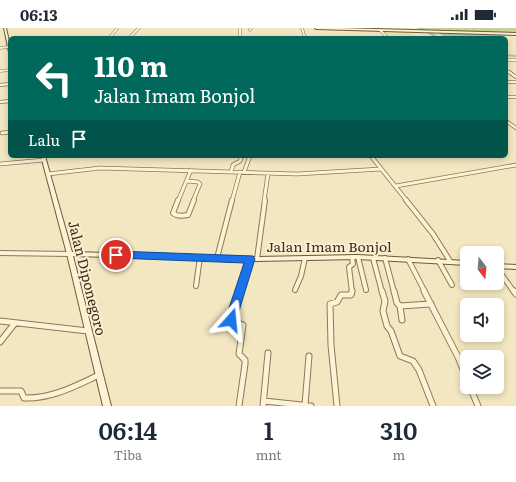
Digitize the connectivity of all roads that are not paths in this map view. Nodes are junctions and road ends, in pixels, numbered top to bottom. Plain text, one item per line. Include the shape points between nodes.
1 (5, 28) edge
2 (139, 28) edge
3 (316, 28) edge
4 (341, 28) edge
5 (380, 30) junction
6 (516, 34) edge
7 (132, 36) edge
8 (386, 36) edge
9 (8, 41) edge
10 (508, 71) edge
11 (516, 77) edge
12 (8, 132) edge
13 (2, 133) dead end
14 (44, 158) edge
15 (241, 158) edge
16 (249, 158) edge
17 (373, 158) edge
18 (0, 164) edge
19 (516, 165) edge
20 (381, 169) junction
21 (191, 170) junction
22 (231, 172) junction
23 (242, 172) junction
24 (48, 174) junction
25 (268, 174) junction
26 (187, 181) junction
27 (396, 186) junction
28 (0, 253) edge
29 (70, 254) junction
30 (200, 257) junction
31 (355, 257) junction
32 (217, 258) junction
33 (304, 258) junction
34 (373, 258) junction
35 (385, 258) junction
36 (250, 259) junction
37 (408, 259) junction
38 (256, 260) junction
39 (438, 260) junction
40 (450, 261) junction
41 (460, 262) edge
42 (504, 267) edge
43 (516, 268) edge
44 (504, 277) edge
45 (452, 285) dead end
46 (196, 286) dead end
47 (295, 290) dead end
48 (366, 290) dead end
49 (516, 294) edge
50 (431, 304) junction
51 (400, 306) junction
52 (402, 320) dead end
53 (0, 321) edge
54 (15, 323) junction
55 (88, 331) junction
56 (0, 342) edge
57 (268, 353) dead end
58 (309, 356) dead end
59 (460, 363) edge
60 (99, 375) junction
61 (0, 391) edge
62 (473, 394) edge
63 (264, 403) edge
64 (107, 406) edge
65 (239, 406) edge
66 (308, 406) edge
67 (337, 406) edge
68 (433, 406) edge
69 (478, 406) edge

1 - 9 main road
2 - 7 street
3 - 4 main road
4 - 5 main road
5 - 6 main road
5 - 8 street
10 - 11 street
12 - 13 street
14 - 18 street
14 - 24 main road, Jalan Diponegoro
15 - 22 street via 233,165
16 - 23 street
17 - 20 street
19 - 27 street
20 - 25 street
20 - 27 street
21 - 22 street
21 - 24 street via 100,168
21 - 26 street
22 - 23 street
23 - 25 street
23 - 32 street
24 - 29 main road, Jalan Diponegoro
25 - 38 street
26 - 26 street via 173,213 175,215 188,215 200,184
27 - 40 street
28 - 29 street
29 - 30 main road, Jalan Imam Bonjol
29 - 55 main road, Jalan Diponegoro
30 - 32 main road, Jalan Imam Bonjol
30 - 46 street
31 - 33 main road, Jalan Imam Bonjol
31 - 34 main road, Jalan Imam Bonjol
31 - 48 street
31 - 67 street via 349,267 352,294 341,295 337,302 330,304
32 - 36 main road, Jalan Imam Bonjol
33 - 38 main road, Jalan Imam Bonjol
33 - 47 street
34 - 35 main road, Jalan Imam Bonjol
34 - 68 street via 385,301 383,311 387,326 400,356 412,361 419,370
35 - 37 main road, Jalan Imam Bonjol
35 - 51 street
36 - 38 main road, Jalan Imam Bonjol
36 - 65 street via 231,320 243,325 238,354 245,360 245,364
37 - 39 main road, Jalan Imam Bonjol
37 - 50 street
39 - 40 main road, Jalan Imam Bonjol
39 - 45 street
40 - 41 main road, Jalan Imam Bonjol
42 - 43 main road
44 - 49 street
50 - 51 street
50 - 59 street
51 - 52 street
53 - 54 street
54 - 55 street
54 - 56 street
55 - 60 main road, Jalan Diponegoro
57 - 63 street
58 - 66 street
60 - 61 street via 57,394 46,396 24,398 21,391
60 - 64 main road, Jalan Diponegoro
62 - 69 street
63 - 66 street

